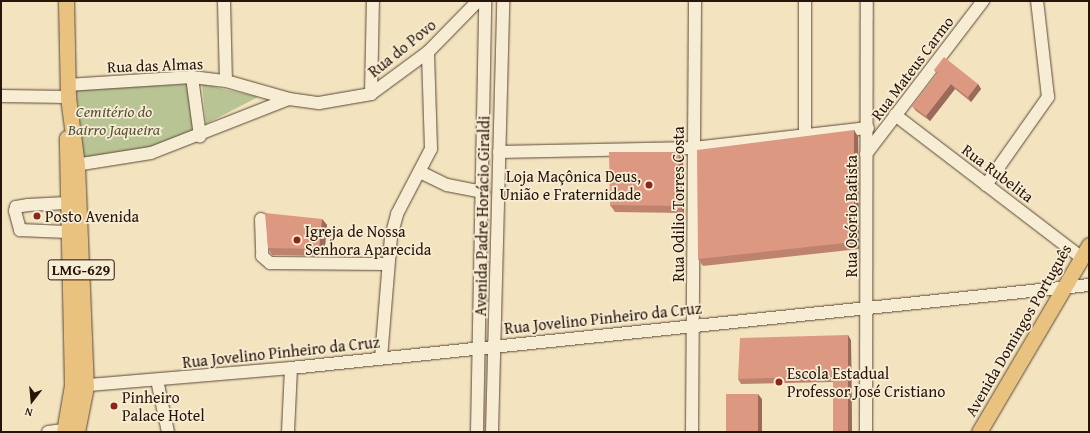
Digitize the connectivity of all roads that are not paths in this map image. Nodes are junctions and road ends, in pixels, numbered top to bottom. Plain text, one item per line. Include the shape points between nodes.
1 (66, 1) edge
2 (224, 1) edge
3 (373, 1) edge
4 (478, 1) edge
5 (485, 1) edge
6 (503, 1) edge
7 (695, 1) edge
8 (805, 1) edge
9 (867, 1) edge
10 (983, 1) edge
11 (1037, 1) edge
12 (428, 52) junction
13 (192, 77) junction
14 (226, 81) junction
15 (371, 94) junction
16 (1, 96) edge
17 (68, 97) junction
18 (289, 99) junction
19 (895, 115) junction
20 (868, 128) junction
21 (804, 134) junction
22 (200, 136) junction
23 (694, 148) junction
24 (499, 152) junction
25 (866, 154) junction
26 (71, 166) junction
27 (420, 172) junction
28 (986, 185) junction
29 (483, 192) junction
30 (66, 203) junction
31 (261, 218) dead end
32 (67, 232) junction
33 (1085, 251) edge
34 (387, 264) junction
35 (1089, 285) edge
36 (1062, 288) junction
37 (866, 309) junction
38 (694, 325) junction
39 (494, 345) junction
40 (479, 347) junction
41 (381, 358) junction
42 (290, 368) junction
43 (157, 380) junction
44 (79, 386) junction
45 (71, 430) edge
46 (48, 432) edge
47 (168, 432) edge
48 (288, 432) edge
49 (478, 432) edge
50 (492, 432) edge
51 (692, 432) edge
52 (866, 432) edge
53 (979, 432) edge

1 - 17 main road, LMG-629
2 - 14 street
3 - 15 street
4 - 12 street, Rua do Povo
5 - 29 street, Avenida Padre Horácio Giraldi
6 - 24 street, Avenida Padre Horácio Giraldi
7 - 23 street, Rua Odilio Torres Costa
8 - 21 street
9 - 20 street, Rua Osório Batista
10 - 19 street, Rua Mateus Carmo
11 - 28 street via 1048,97
12 - 15 street, Rua do Povo
12 - 27 street via 431,149
13 - 14 street, Rua das Almas
13 - 17 street, Rua das Almas
13 - 22 street
14 - 18 street, Rua das Almas
15 - 18 street, Rua do Povo via 319,103
16 - 17 street, Rua das Almas
17 - 26 main road, LMG-629
18 - 22 street
19 - 25 street, Rua Mateus Carmo
19 - 28 street, Rua Rubelita
20 - 21 street
20 - 25 street, Rua Osório Batista
21 - 23 street
22 - 26 street via 151,153
23 - 24 street
23 - 38 street, Rua Odilio Torres Costa
24 - 39 street, Avenida Padre Horácio Giraldi
25 - 37 street, Rua Osório Batista
26 - 30 main road, LMG-629
26 - 44 main road, LMG-629
27 - 29 street via 447,185
27 - 34 street via 397,214
28 - 33 street, Rua Rubelita
29 - 40 street, Avenida Padre Horácio Giraldi
30 - 32 main road, LMG-629
30 - 32 street via 28,204 16,207 15,211 20,230
31 - 34 street via 262,256 270,263
32 - 44 main road, LMG-629
33 - 36 main road, Avenida Domingos Português
34 - 41 street
35 - 36 street, Rua Jovelino Pinheiro da Cruz
36 - 37 street, Rua Jovelino Pinheiro da Cruz
36 - 53 main road, Avenida Domingos Português
37 - 38 street, Rua Jovelino Pinheiro da Cruz
37 - 52 street, Rua Osório Batista
38 - 39 street, Rua Jovelino Pinheiro da Cruz
38 - 51 street, Rua Odilio Torres Costa
39 - 40 street, Rua Jovelino Pinheiro da Cruz
39 - 50 street, Avenida Padre Horácio Giraldi
40 - 41 street, Rua Jovelino Pinheiro da Cruz
40 - 49 street, Avenida Padre Horácio Giraldi
41 - 42 street, Rua Jovelino Pinheiro da Cruz
42 - 43 street, Rua Jovelino Pinheiro da Cruz
42 - 48 street
43 - 44 street, Rua Jovelino Pinheiro da Cruz
43 - 47 street
44 - 45 main road, LMG-629
45 - 46 street

